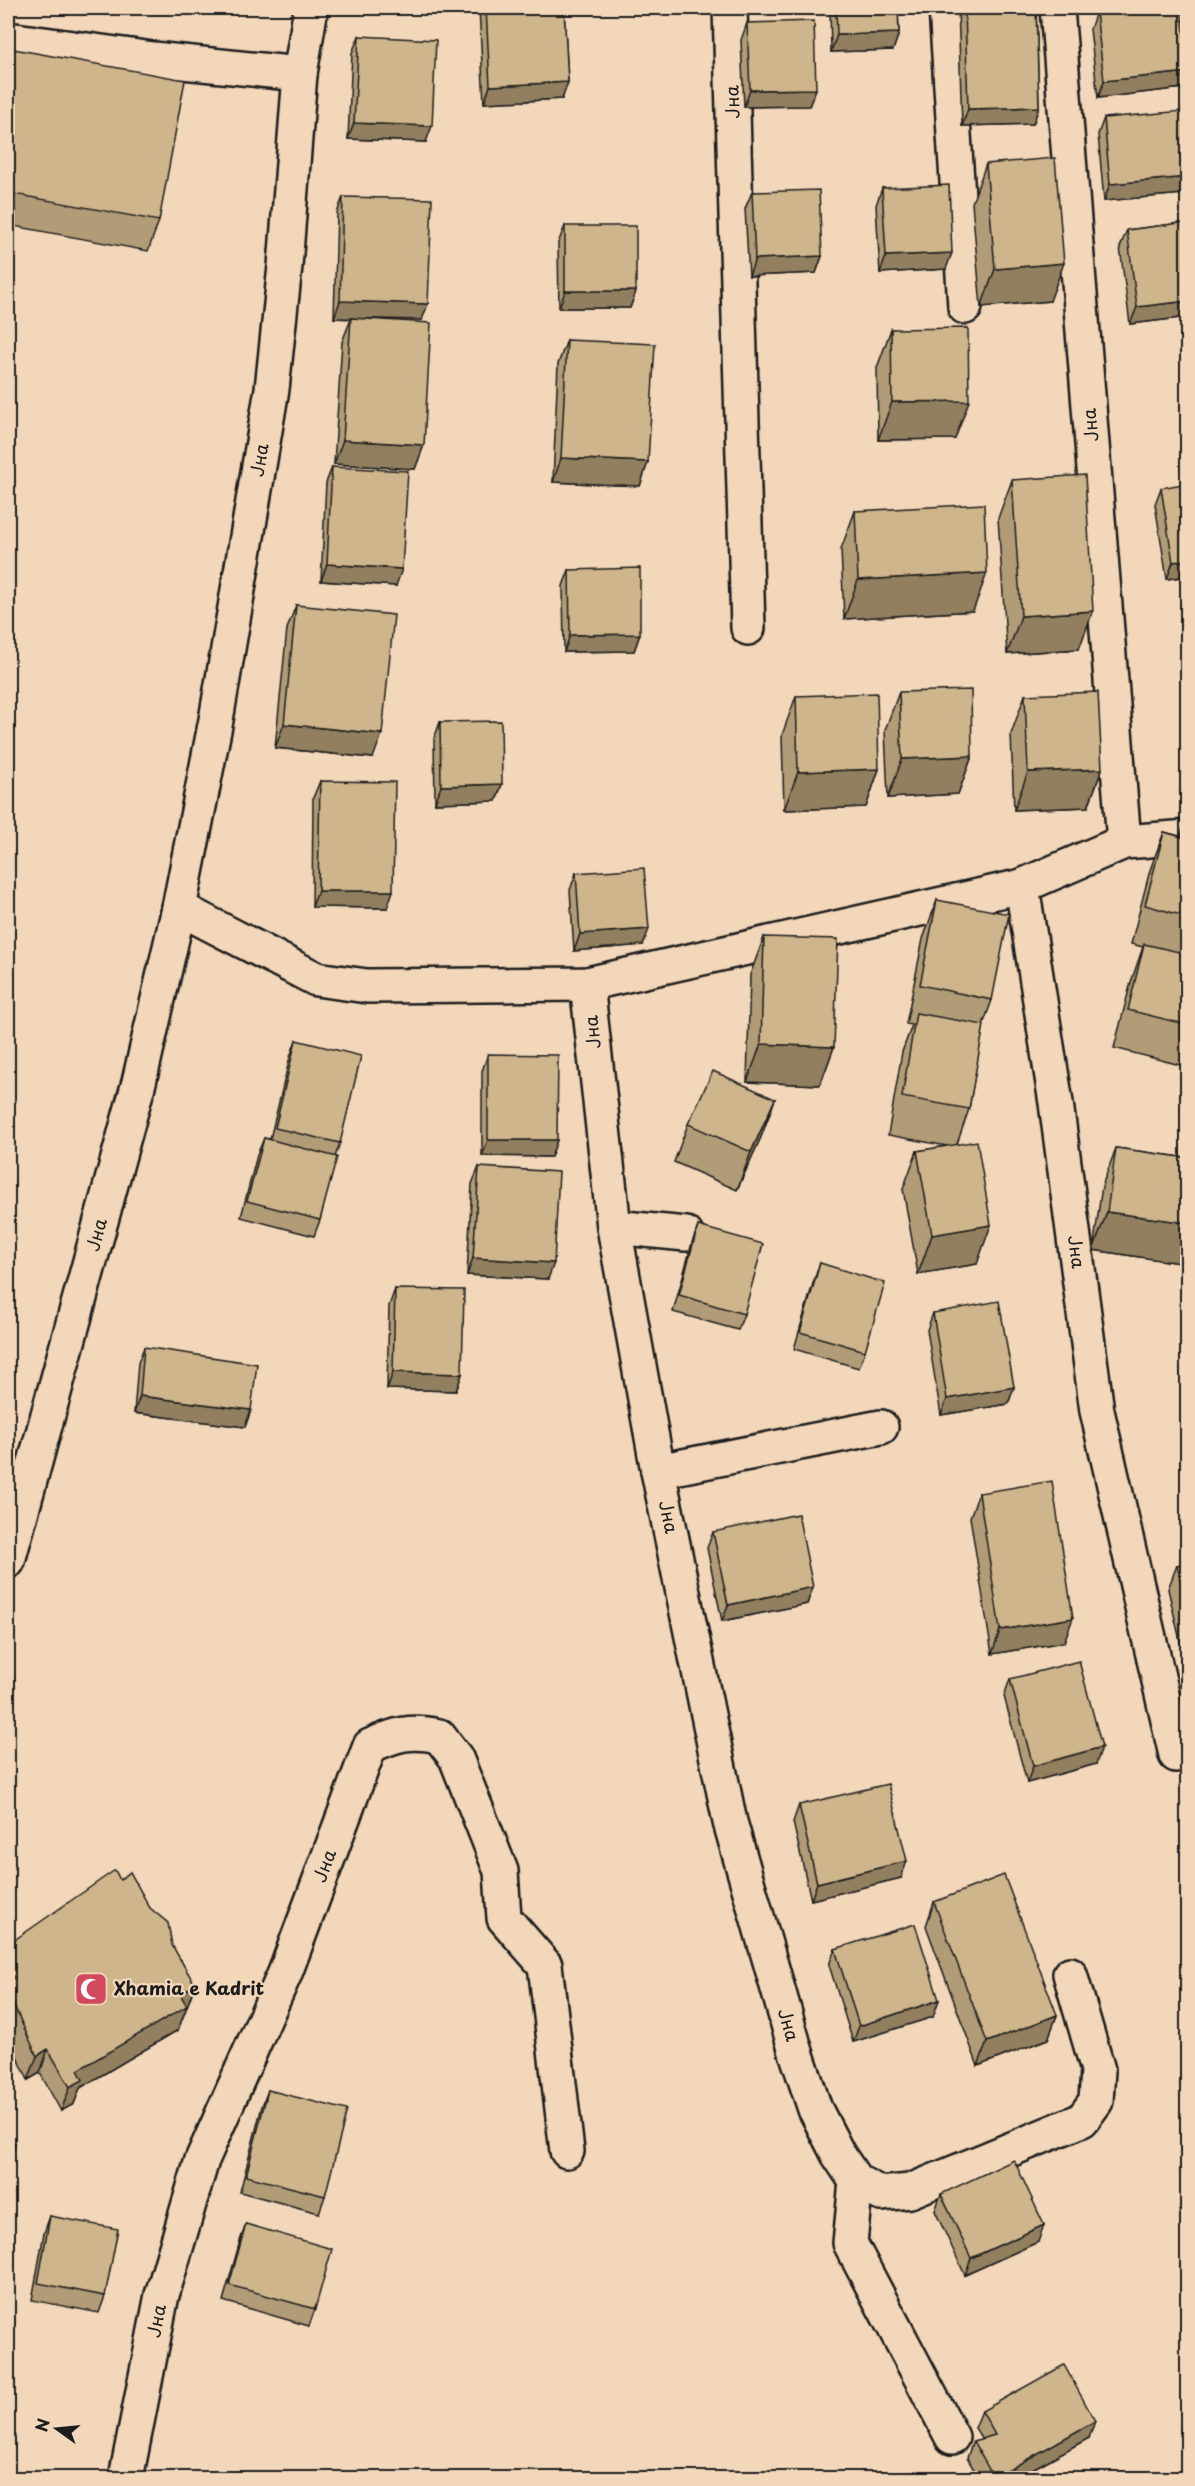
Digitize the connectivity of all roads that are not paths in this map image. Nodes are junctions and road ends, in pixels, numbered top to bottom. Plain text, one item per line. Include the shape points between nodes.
1 (311, 8) edge
2 (730, 8) edge
3 (946, 8) edge
4 (1057, 8) edge
5 (8, 39) edge
6 (300, 74) junction
7 (965, 308) dead end
8 (748, 628) dead end
9 (1188, 837) edge
10 (1124, 842) junction
11 (1022, 886) junction
12 (179, 908) junction
13 (587, 984) junction
14 (614, 1227) junction
15 (686, 1234) dead end
16 (881, 1427) dead end
17 (658, 1471) junction
18 (8, 1561) edge
19 (1176, 1755) dead end
20 (1070, 1974) dead end
21 (567, 2151) dead end
22 (856, 2181) junction
23 (952, 2437) dead end
24 (126, 2478) edge

1 - 6 street, Јна
2 - 8 street, Јна
3 - 7 street
4 - 10 street, Јна
5 - 6 street
6 - 12 street, Јна via 272,389 216,720
9 - 10 street
10 - 11 street
11 - 13 street
11 - 19 street, Јна via 1097,1411
12 - 13 street via 316,979 367,986
12 - 18 street, Јна via 139,1082
13 - 14 street, Јна
14 - 15 street
14 - 17 street, Јна
16 - 17 street
17 - 22 street, Јна via 730,1821 815,2109
20 - 22 street via 1098,2070 1096,2101 1082,2120 910,2191 881,2194
21 - 24 street, Јна via 545,1965 504,1918 501,1872 456,1758 439,1736 417,1731 391,1736 370,1746 285,1973 202,2160 162,2295
22 - 23 street via 850,2243

